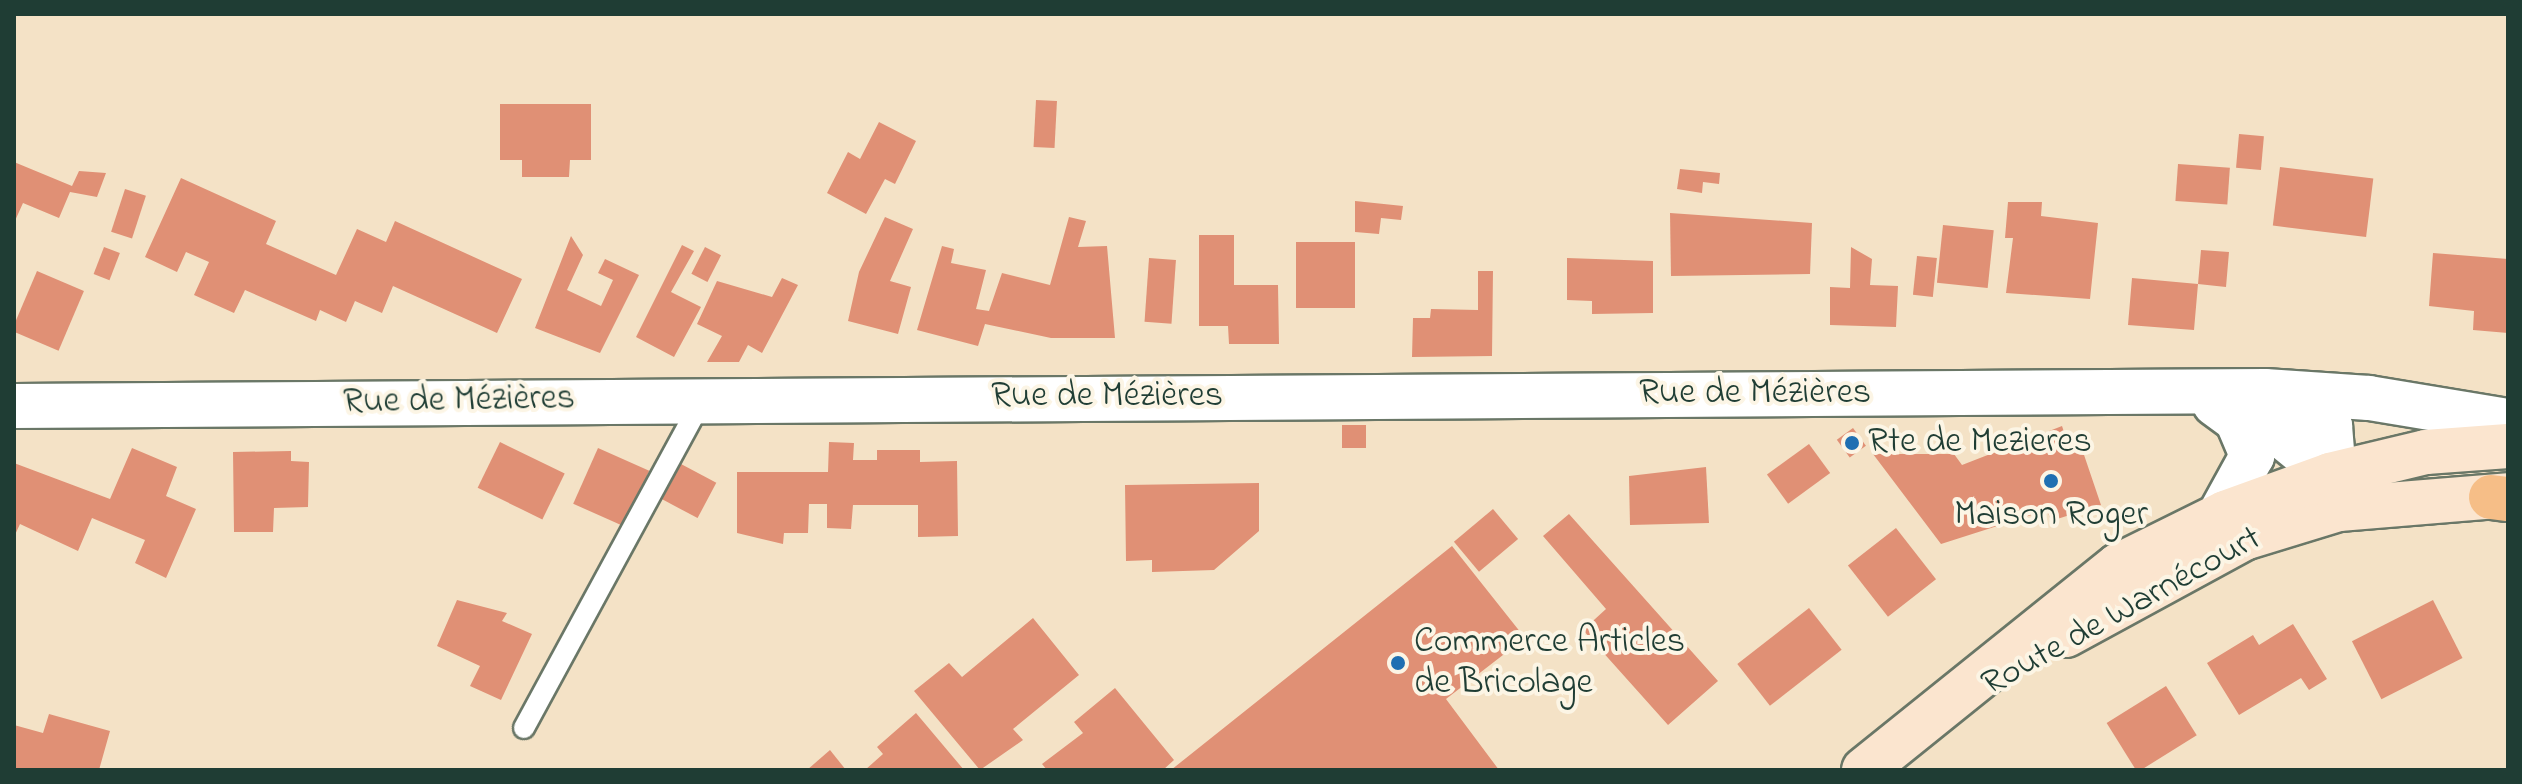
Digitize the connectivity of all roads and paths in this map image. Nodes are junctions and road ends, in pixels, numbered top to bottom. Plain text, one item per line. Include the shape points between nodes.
1 (2277, 392) junction
2 (2200, 394) junction
3 (703, 399) junction
4 (14, 406) edge
5 (2508, 421) edge
6 (2508, 446) edge
7 (2334, 492) junction
8 (2502, 497) edge
9 (2219, 516) junction
10 (1932, 719) junction
11 (524, 728) dead end
12 (1864, 770) edge

1 - 2 street, Rue de Mézières
1 - 5 street, Rue de Mézières
1 - 7 street via 2330,426
2 - 3 street, Rue de Mézières
2 - 7 street via 2266,423
2 - 9 street via 2237,420 2252,456
3 - 4 street, Rue de Mézières
3 - 11 lane
6 - 7 main road, Route de Warnécourt via 2426,452
7 - 8 main road, Route de Warnécourt
7 - 9 main road, Route de Warnécourt
7 - 10 main road, Route de Warnécourt via 2077,629
9 - 10 main road, Route de Warnécourt via 2118,566
10 - 12 main road, Route de Warnécourt

